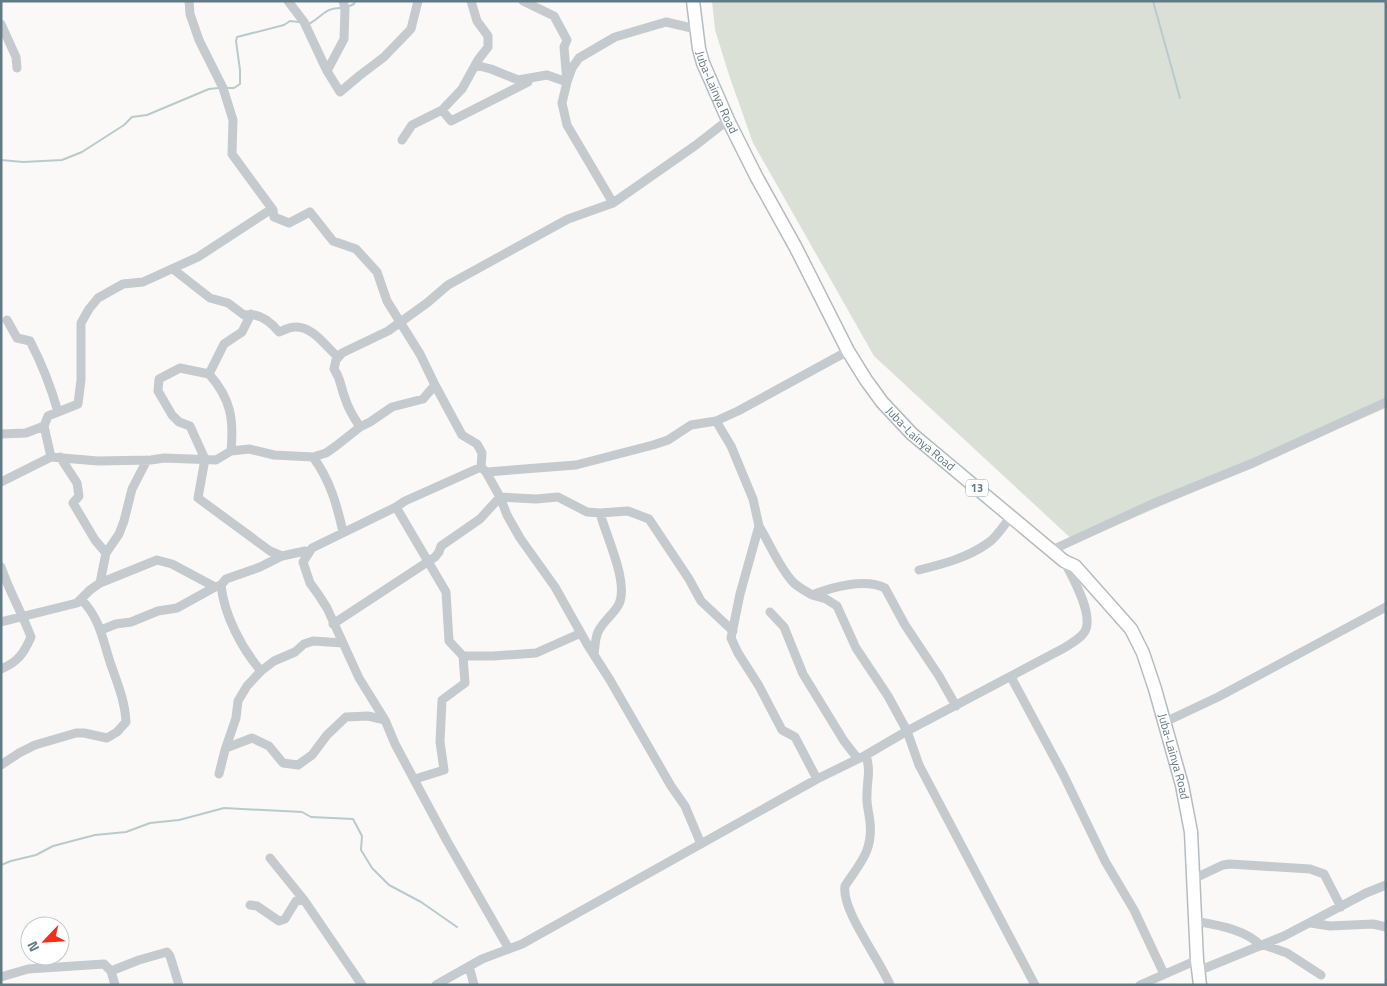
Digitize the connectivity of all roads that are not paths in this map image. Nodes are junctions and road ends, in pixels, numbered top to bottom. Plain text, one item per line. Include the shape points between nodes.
1 (189, 1) edge
2 (288, 1) edge
3 (343, 1) edge
4 (418, 1) edge
5 (471, 1) edge
6 (523, 1) edge
7 (693, 1) edge
8 (1, 24) edge
9 (696, 29) junction
10 (475, 65) junction
11 (17, 68) dead end
12 (327, 70) junction
13 (537, 77) junction
14 (567, 82) junction
15 (442, 110) junction
16 (728, 120) junction
17 (402, 140) dead end
18 (613, 203) junction
19 (273, 210) junction
20 (173, 269) junction
21 (251, 314) junction
22 (7, 320) dead end
23 (401, 321) junction
24 (848, 351) junction
25 (338, 357) junction
26 (209, 374) junction
27 (435, 385) junction
28 (1386, 402) edge
29 (58, 412) junction
30 (716, 421) junction
31 (44, 426) junction
32 (360, 427) junction
33 (1, 434) edge
34 (231, 451) junction
35 (56, 457) junction
36 (313, 457) junction
37 (147, 460) junction
38 (205, 460) junction
39 (484, 469) junction
40 (1, 482) edge
41 (500, 497) junction
42 (396, 507) junction
43 (600, 513) junction
44 (1010, 516) junction
45 (759, 526) junction
46 (343, 532) junction
47 (1052, 550) junction
48 (308, 552) junction
49 (106, 553) junction
50 (282, 556) junction
51 (1064, 561) junction
52 (428, 562) junction
53 (1, 567) edge
54 (919, 570) dead end
55 (100, 583) junction
56 (218, 586) junction
57 (812, 595) junction
58 (81, 599) junction
59 (1386, 607) edge
60 (770, 612) dead end
61 (23, 616) junction
62 (1, 622) edge
63 (333, 624) junction
64 (102, 630) junction
65 (733, 631) junction
66 (581, 633) junction
67 (343, 643) junction
68 (594, 655) junction
69 (463, 656) junction
70 (1, 669) edge
71 (262, 671) junction
72 (1011, 677) junction
73 (956, 706) junction
74 (385, 720) junction
75 (1165, 722) junction
76 (907, 731) junction
77 (226, 748) junction
78 (862, 757) junction
79 (1, 765) edge
80 (219, 774) dead end
81 (415, 779) junction
82 (817, 779) junction
83 (701, 844) junction
84 (270, 858) dead end
85 (1193, 879) junction
86 (1386, 885) edge
87 (304, 900) junction
88 (250, 905) dead end
89 (1341, 907) junction
90 (1194, 921) junction
91 (1310, 923) junction
92 (1386, 927) edge
93 (1262, 946) junction
94 (509, 949) junction
95 (469, 966) junction
96 (1197, 966) junction
97 (111, 971) junction
98 (1164, 974) junction
99 (1321, 975) dead end
100 (1, 977) edge
101 (115, 985) edge
102 (179, 985) edge
103 (362, 985) edge
104 (436, 985) edge
105 (474, 985) edge
106 (890, 985) edge
107 (1035, 985) edge
108 (1140, 985) edge
109 (1200, 985) edge

1 - 19 street via 199,40 223,88 232,120 232,154
2 - 12 street via 304,22
3 - 12 street via 344,39
4 - 12 street via 411,29 384,58 340,92
5 - 10 street via 476,21 489,41
6 - 14 street via 554,16 561,27 567,40 564,47
7 - 9 main road, Juba-Lainya Road / 13
8 - 11 street via 16,57
9 - 14 street via 666,22 615,38 579,58
9 - 16 main road, Juba-Lainya Road / 13 via 703,63
10 - 13 street via 518,80
10 - 15 street via 462,89
13 - 14 street via 548,75
13 - 15 street via 451,121
14 - 18 street via 562,103 567,125
15 - 17 street via 412,125
16 - 18 street
16 - 24 main road, Juba-Lainya Road / 13
18 - 23 street via 568,219 448,285
19 - 20 street
19 - 23 street via 274,217 288,223 310,212 333,241 356,249 377,272 388,301
20 - 21 street via 210,298 228,303 244,315
20 - 29 street via 143,282 123,284 98,298 88,309 81,323 78,404
21 - 25 street via 268,320 280,332 297,327 314,332
21 - 26 street via 242,332 224,344
22 - 29 street via 17,338 30,341
23 - 25 street via 388,332 350,348
23 - 27 street
24 - 30 street
24 - 44 main road, Juba-Lainya Road / 13 via 900,423
25 - 32 street via 334,369 344,398
26 - 34 street via 222,388 229,408 233,429
26 - 38 street via 180,368 158,379 158,391 167,407 179,422 190,426
27 - 32 street via 423,399 392,408
27 - 39 street via 462,436 477,444
28 - 47 street
29 - 31 street via 48,416
30 - 39 street via 691,425 668,440 653,445 576,465
30 - 45 street via 731,446
31 - 33 street via 26,433
31 - 35 street
32 - 36 street via 326,453
34 - 36 street via 249,449 274,456
34 - 38 street via 216,460
35 - 37 street via 98,461
35 - 40 street
35 - 49 street via 77,483 79,496 73,503
36 - 46 street via 324,472 336,502
37 - 38 street
37 - 49 street via 132,489 119,534
38 - 50 street via 198,498
39 - 41 street
39 - 42 street
41 - 43 street via 558,497 587,512
41 - 52 street via 480,518 441,546
41 - 66 street via 515,530 556,587
42 - 46 street
42 - 52 street
43 - 65 street via 628,511 649,519 702,601
43 - 68 street via 621,581 619,603 598,632
44 - 47 main road, Juba-Lainya Road / 13
44 - 54 street via 993,539 978,549 947,564
45 - 57 street via 793,583
45 - 65 street
46 - 48 street
47 - 51 main road, Juba-Lainya Road / 13
48 - 50 street
48 - 63 street via 303,562 305,572
49 - 55 street
50 - 56 street via 226,579
51 - 72 street via 1085,608 1087,626 1084,634
51 - 75 main road, Juba-Lainya Road / 13 via 1075,566 1088,579 1131,629 1145,659
52 - 63 street
52 - 69 street via 446,592 449,641
53 - 61 street
55 - 56 street via 157,560
55 - 58 street
56 - 64 street via 177,608
56 - 71 street via 233,626 251,660
57 - 73 street via 843,585 873,584 885,588
57 - 76 street via 837,606 856,648
58 - 61 street via 77,603
58 - 64 street
59 - 75 street
60 - 78 street via 784,627 803,674 844,741
61 - 62 street
61 - 70 street via 30,637 26,649 13,664
63 - 67 street
64 - 79 street via 125,706 126,722 107,738 76,733 36,745
65 - 82 street via 731,638 738,654 782,730 795,737
66 - 68 street
66 - 69 street via 536,652
67 - 71 street via 313,641 304,644
67 - 74 street
68 - 83 street via 685,806
69 - 81 street via 465,683 442,700 440,742 444,770
71 - 77 street via 238,701
72 - 73 street
72 - 98 street via 1134,910
73 - 76 street
74 - 77 street via 368,716 346,717 312,755 298,765 282,762 269,746 252,738
74 - 81 street
75 - 85 main road, Juba-Lainya Road / 13 via 1187,806
76 - 78 street
76 - 107 street via 919,765
77 - 80 street
78 - 82 street
78 - 106 street via 870,772 866,791 870,841 866,854 846,886 846,899 862,936
81 - 94 street
82 - 83 street
83 - 94 street
84 - 87 street
85 - 89 street via 1230,864 1310,869 1324,874
85 - 90 main road, Juba-Lainya Road / 13
86 - 89 street
87 - 88 street via 296,902 286,919 279,921 257,906
87 - 103 street
89 - 91 street
90 - 93 street via 1242,932
90 - 96 main road, Juba-Lainya Road / 13
91 - 92 street
91 - 93 street
93 - 96 street
93 - 99 street via 1287,953
94 - 95 street
95 - 104 street
95 - 105 street
96 - 98 street
96 - 109 main road, Juba-Lainya Road / 13
97 - 100 street via 104,964 28,969
97 - 101 street
97 - 102 street via 167,952
98 - 108 street

